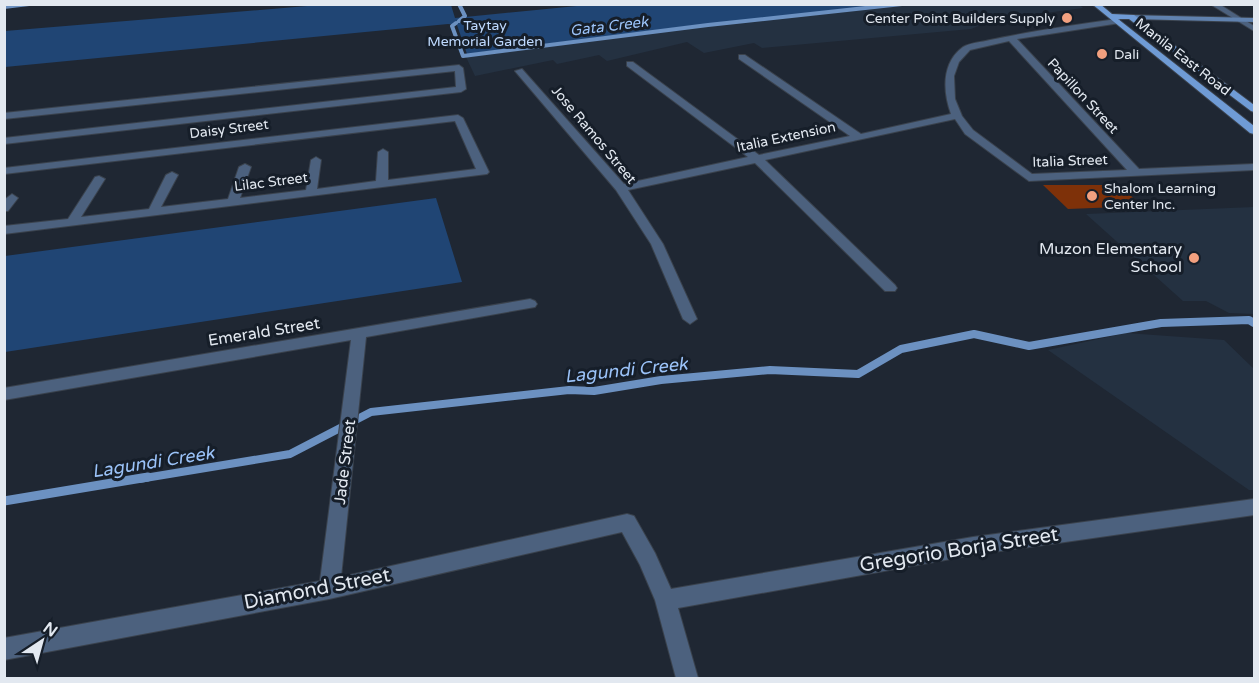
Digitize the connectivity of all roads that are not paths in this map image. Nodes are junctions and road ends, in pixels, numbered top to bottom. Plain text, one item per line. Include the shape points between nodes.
1 (1095, 4) edge
2 (1213, 4) edge
3 (1131, 17) junction
4 (1114, 19) junction
5 (1238, 19) junction
6 (1254, 20) edge
7 (1254, 29) edge
8 (1011, 38) junction
9 (742, 57) dead end
10 (630, 64) dead end
11 (519, 71) dead end
12 (1179, 72) junction
13 (1206, 72) junction
14 (1254, 109) edge
15 (4, 116) edge
16 (957, 116) junction
17 (458, 118) joint
18 (1254, 131) edge
19 (859, 137) junction
20 (4, 141) edge
21 (383, 152) dead end
22 (757, 159) junction
23 (316, 160) dead end
24 (1254, 166) edge
25 (245, 167) dead end
26 (4, 171) edge
27 (1135, 172) junction
28 (172, 175) dead end
29 (99, 179) dead end
30 (382, 184) junction
31 (621, 188) junction
32 (311, 193) junction
33 (233, 202) junction
34 (153, 212) junction
35 (72, 222) junction
36 (4, 230) edge
37 (890, 288) dead end
38 (530, 304) dead end
39 (690, 319) dead end
40 (360, 334) junction
41 (4, 393) edge
42 (1254, 507) edge
43 (329, 589) junction
44 (665, 600) junction
45 (4, 649) edge
46 (687, 678) edge

1 - 4 main road, Manila East Road
2 - 5 street
3 - 4 main road
3 - 5 street
3 - 13 main road
4 - 8 street, Italia Street
4 - 12 main road, Manila East Road
5 - 6 street
5 - 7 street
8 - 16 street, Italia Street via 967,48 955,61 950,76 950,99
8 - 27 street, Papillon Street
9 - 19 street
10 - 22 street
11 - 31 street, Jose Ramos Street
12 - 13 main road
12 - 18 main road, Manila East Road
13 - 14 main road
15 - 20 street via 459,68 461,89
16 - 19 street, Italia Extension
16 - 27 street, Italia Street via 969,132 1029,178
17 - 26 street, Daisy Street
17 - 30 street, Lilac Street via 483,172
19 - 22 street, Italia Extension
21 - 30 street
22 - 31 street, Italia Extension
22 - 37 street
23 - 32 street
24 - 27 street, Italia Street
25 - 33 street
28 - 34 street
29 - 35 street
30 - 32 street, Lilac Street
31 - 39 street, Jose Ramos Street via 657,244
32 - 33 street, Lilac Street
33 - 34 street, Lilac Street
34 - 35 street, Lilac Street
35 - 36 street, Lilac Street
38 - 40 street, Emerald Street
40 - 41 street, Emerald Street
40 - 43 street, Jade Street
42 - 44 street, Gregorio Borja Street via 973,546
43 - 44 street, Diamond Street via 627,522
43 - 45 street, Diamond Street
44 - 46 street

